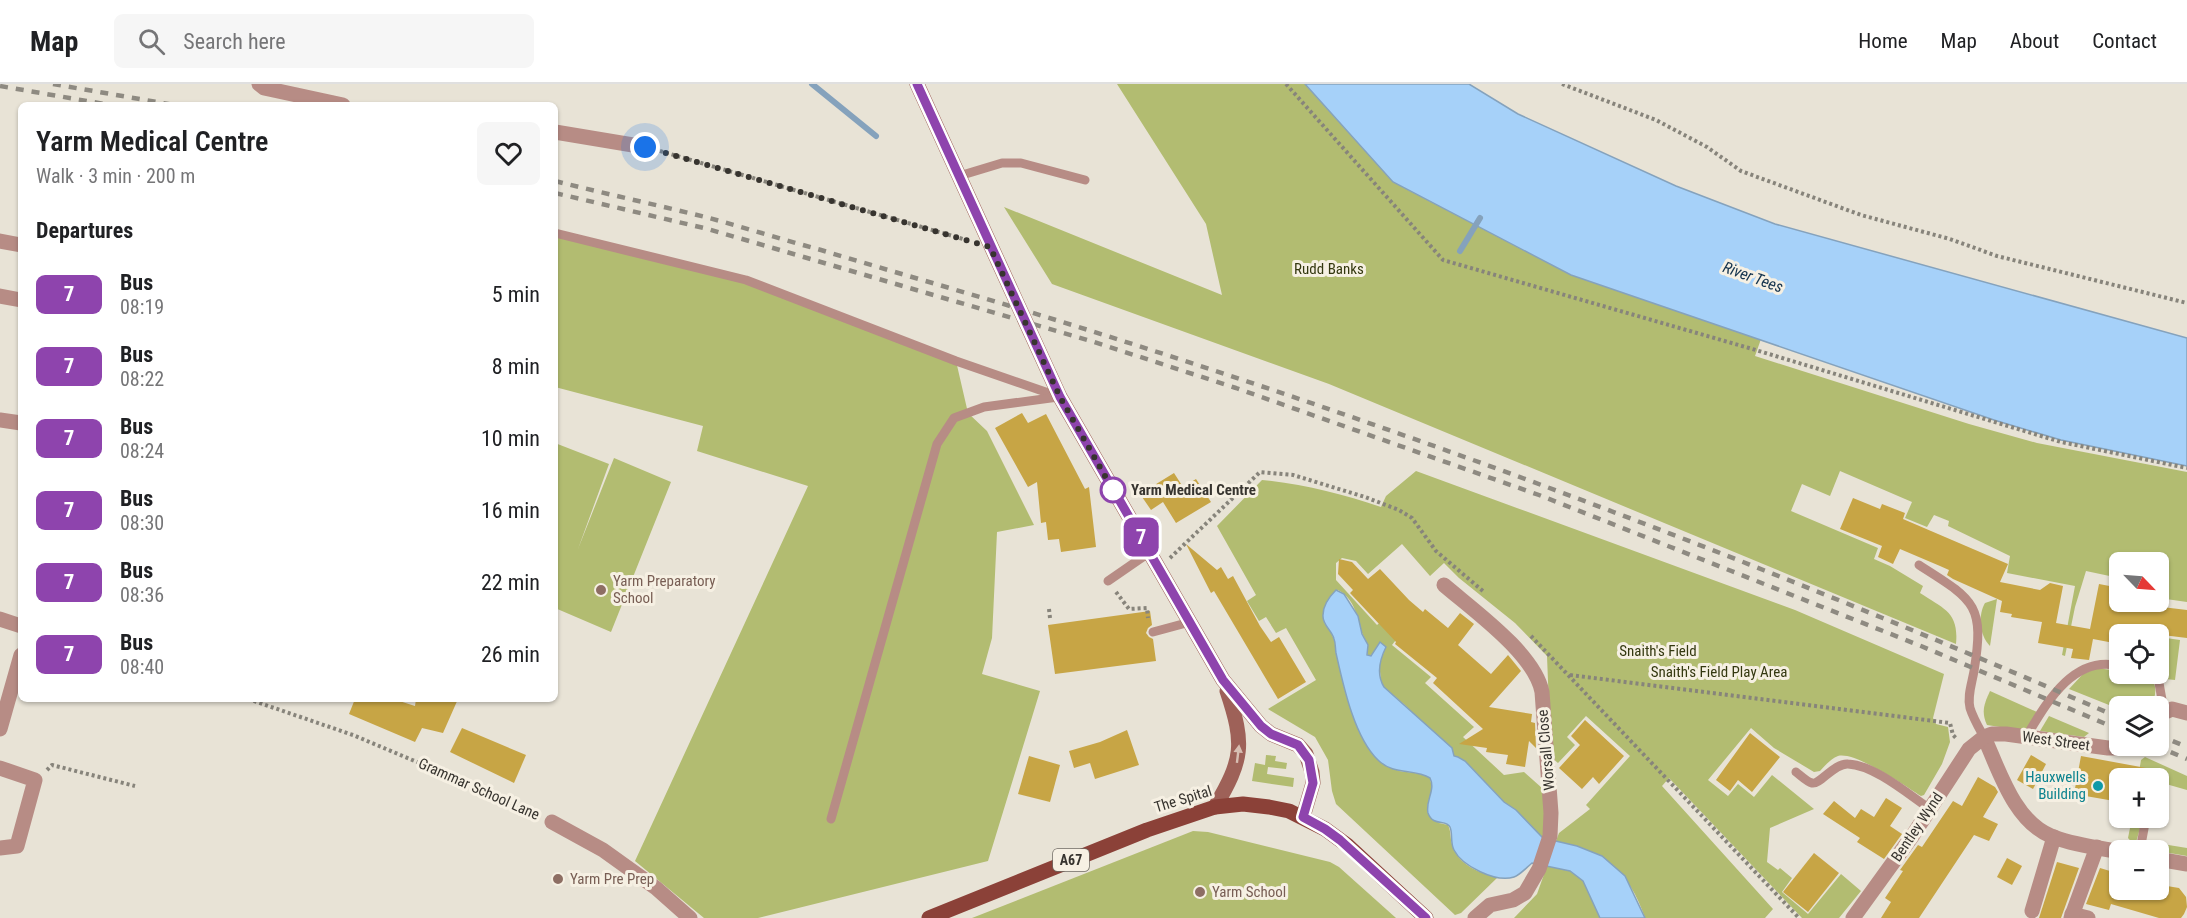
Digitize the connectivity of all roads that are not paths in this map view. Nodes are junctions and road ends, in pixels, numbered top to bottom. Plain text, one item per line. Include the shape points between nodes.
1 (259, 84) edge
2 (917, 84) edge
3 (329, 102) edge
4 (558, 132) edge
5 (645, 147) road end
6 (959, 176) junction
7 (1085, 180) dead end
8 (558, 234) edge
9 (0, 241) edge
10 (18, 244) edge
11 (0, 296) edge
12 (18, 299) edge
13 (1060, 397) junction
14 (0, 420) edge
15 (18, 423) edge
16 (1149, 552) junction
17 (1919, 565) dead end
18 (1108, 581) dead end
19 (1444, 585) dead end
20 (0, 619) edge
21 (1190, 622) junction
22 (18, 625) edge
23 (1153, 632) dead end
24 (18, 666) edge
25 (2109, 666) edge
26 (1223, 680) junction
27 (2169, 711) edge
28 (2187, 713) edge
29 (0, 729) edge
30 (1984, 737) junction
31 (2026, 737) junction
32 (2109, 748) edge
33 (0, 768) edge
34 (1796, 772) dead end
35 (1215, 807) junction
36 (1930, 809) junction
37 (1303, 817) junction
38 (831, 819) dead end
39 (552, 822) road end
40 (2054, 837) junction
41 (2097, 847) junction
42 (0, 848) edge
43 (2109, 850) edge
44 (2169, 861) edge
45 (2187, 864) edge
46 (2032, 910) dead end
47 (2072, 916) edge
48 (690, 918) edge
49 (929, 918) edge
50 (1426, 918) edge
51 (1475, 918) edge
52 (1852, 918) edge
53 (2088, 918) edge

1 - 3 street
2 - 6 main road
4 - 5 street
6 - 7 lane via 1002,163 1021,163
6 - 13 main road
8 - 13 lane via 746,280
9 - 10 street
11 - 12 street
13 - 16 main road
13 - 38 lane via 984,407 954,418 937,444
14 - 15 street
16 - 18 lane
16 - 21 main road
17 - 30 lane via 1962,595 1975,611 1978,644 1969,697
19 - 51 street, Worsall Close via 1526,660 1542,692 1550,836 1528,889 1509,901 1494,903
20 - 22 street
21 - 23 lane
21 - 26 main road
24 - 29 street
25 - 31 lane via 2096,665 2077,672 2063,684
35 -> 26 main road via 1231,780 1239,741
26 - 37 main road via 1261,726 1298,745 1306,754 1313,783
27 - 28 street
30 - 31 street, West Street
30 - 36 street, Bentley Wynd via 1969,750
30 - 40 street via 2018,808 2031,823
31 - 32 street, West Street
33 - 42 street via 35,780 17,846
34 - 36 lane via 1816,783 1836,766 1856,766 1880,776
35 - 37 main road, The Spital / A67 via 1236,804 1278,808
35 - 49 main road, The Spital / A67 via 1147,830
36 - 52 street, Bentley Wynd
37 - 50 main road, The Spital / A67 via 1340,840
39 - 48 street, Grammar School Lane via 603,850
40 - 41 street
40 - 46 street
41 - 43 street
41 - 47 street
44 - 45 street
47 - 53 street

